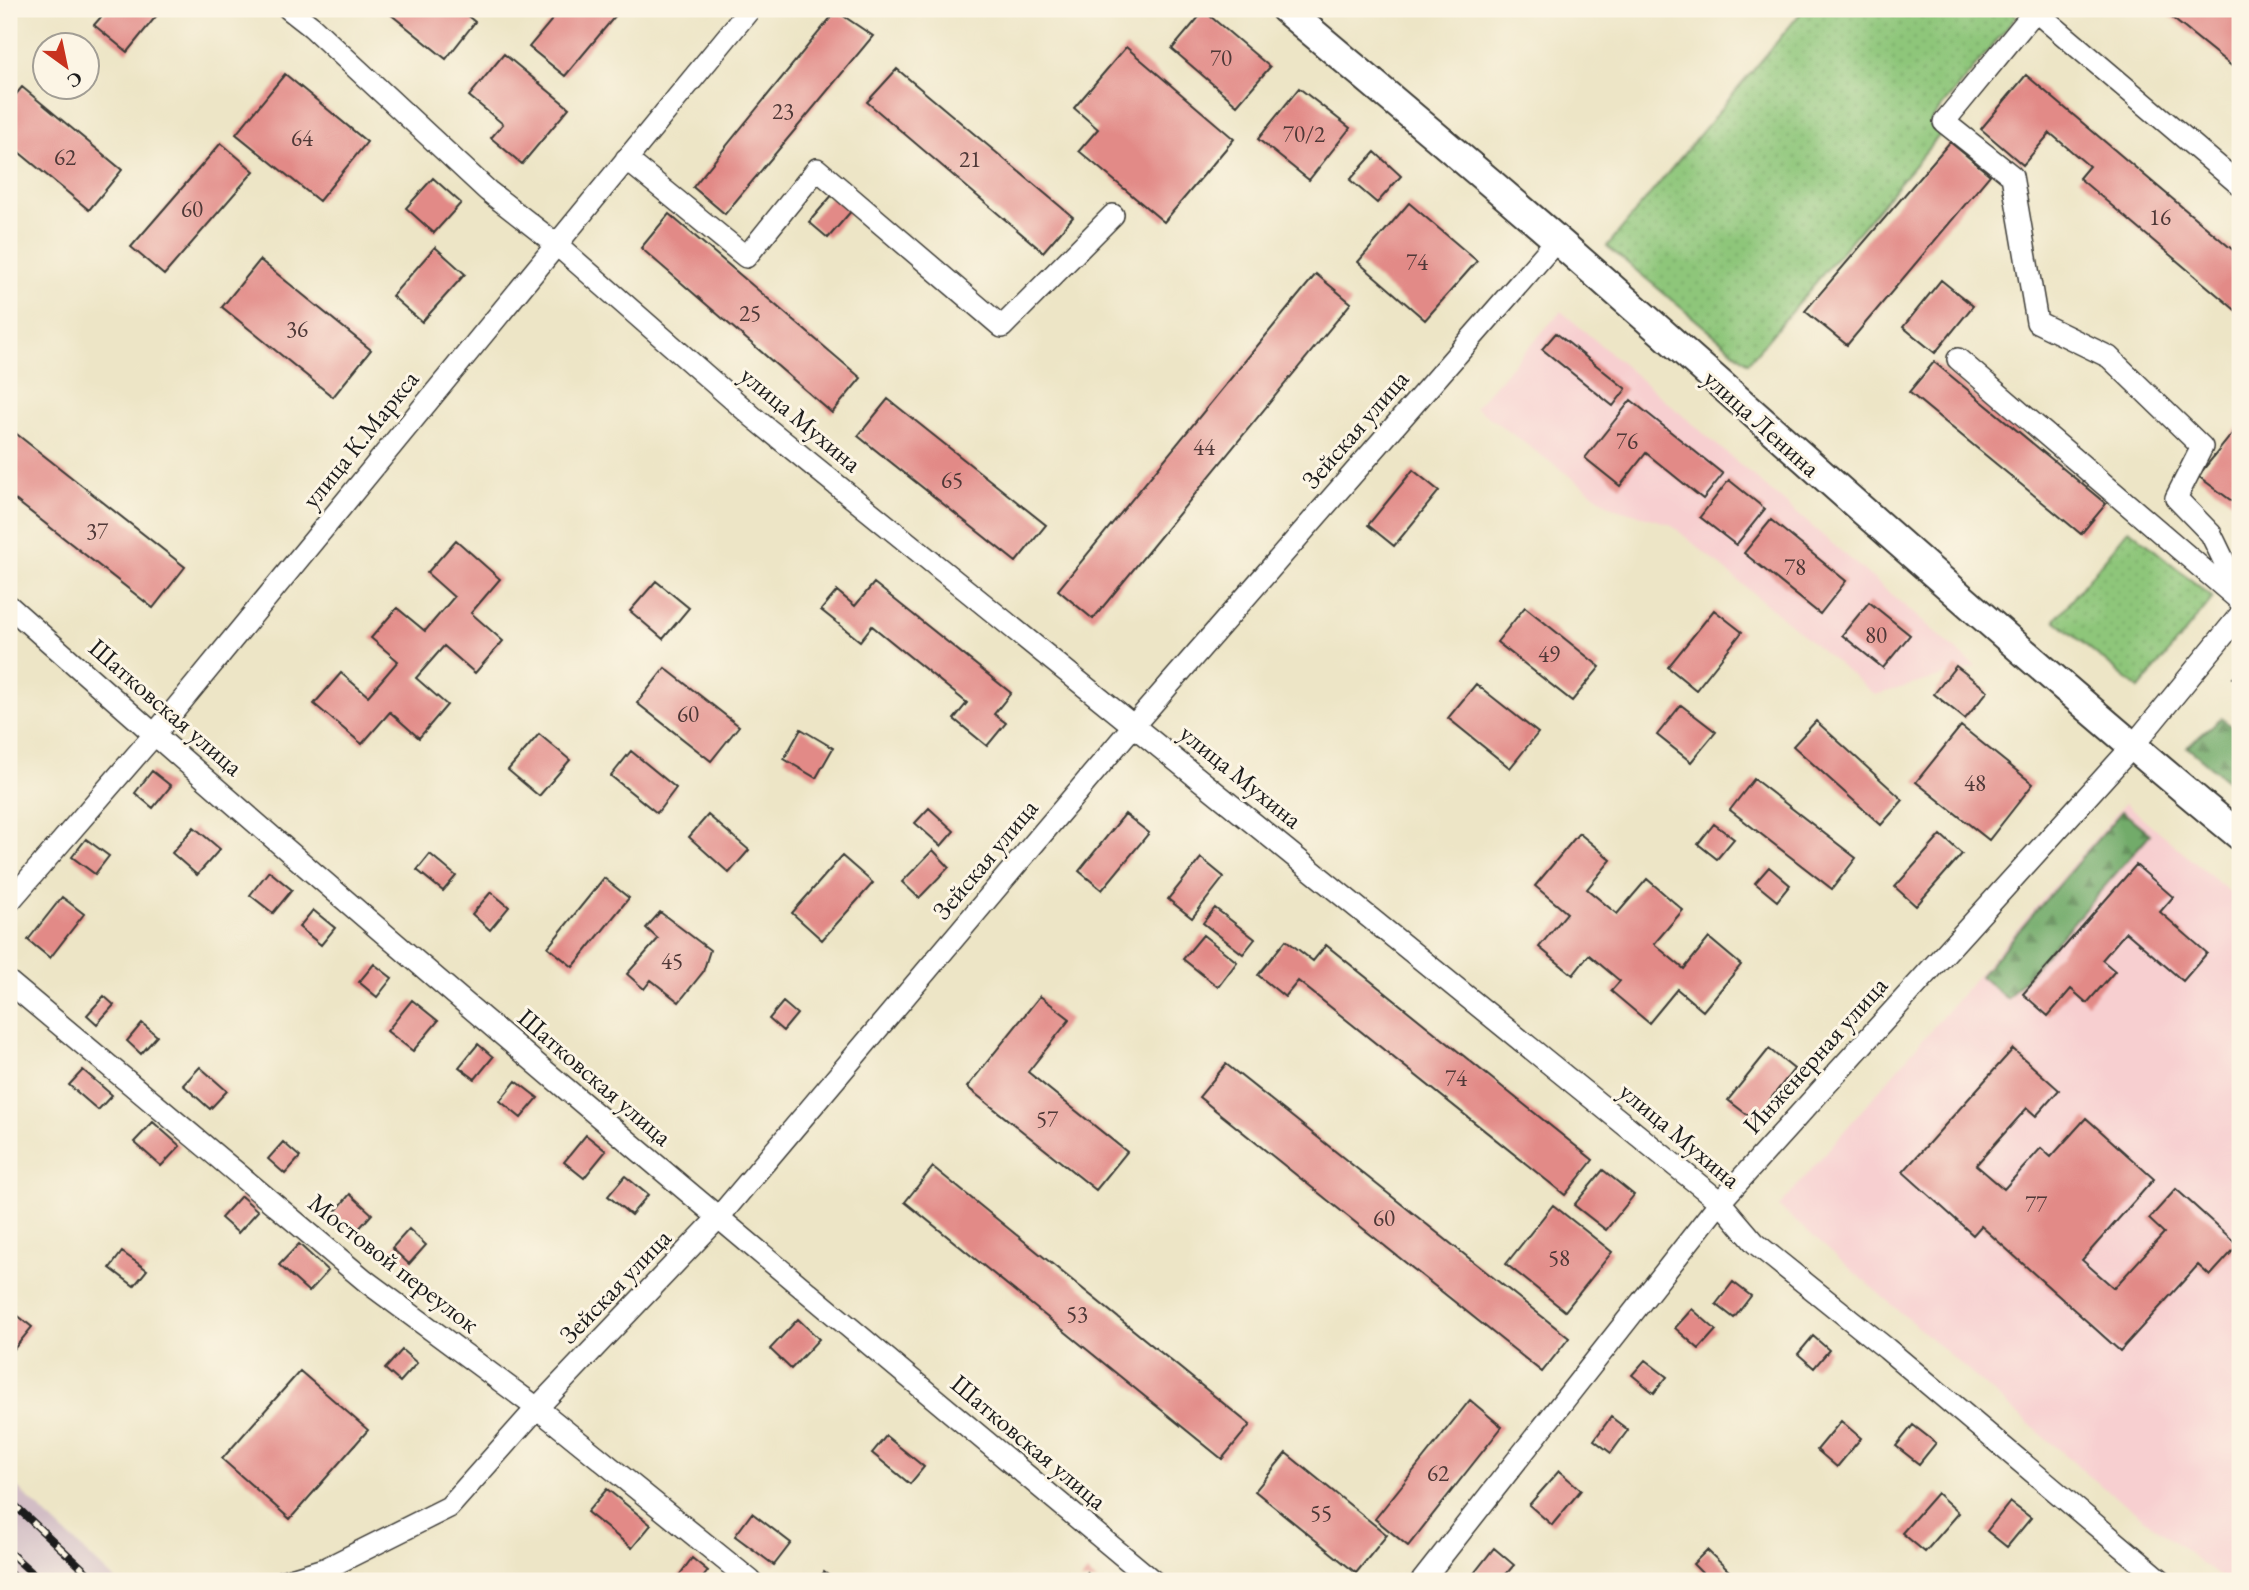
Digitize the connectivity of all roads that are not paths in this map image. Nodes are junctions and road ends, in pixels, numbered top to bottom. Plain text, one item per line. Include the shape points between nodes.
1 (289, 9) edge
2 (750, 9) edge
3 (1285, 9) edge
4 (2034, 10) edge
5 (626, 159) junction
6 (2240, 185) edge
7 (1112, 215) dead end
8 (1557, 240) junction
9 (556, 244) junction
10 (1958, 359) dead end
11 (2240, 594) edge
12 (2240, 602) edge
13 (9, 606) edge
14 (2240, 615) edge
15 (1135, 725) junction
16 (154, 735) junction
17 (2132, 747) junction
18 (2240, 836) edge
19 (10, 897) edge
20 (9, 982) edge
21 (1720, 1202) junction
22 (718, 1218) junction
23 (537, 1408) junction
24 (284, 1581) edge
25 (751, 1581) edge
26 (1153, 1581) edge
27 (1423, 1581) edge
28 (2162, 1581) edge

1 - 9 street, улица Мухина via 488,191
2 - 5 street, улица К.Маркса
3 - 8 main road, улица Ленина
4 - 6 street
4 - 11 street via 1944,122 2012,176 2038,322 2109,358 2202,447 2176,498 2211,534
5 - 7 street via 746,257 817,170 1002,327
5 - 9 street, улица К.Маркса
8 - 15 street, Зейская улица
8 - 17 main road, улица Ленина
9 - 15 street, улица Мухина via 753,417
9 - 16 street, улица К.Маркса
10 - 12 street
13 - 16 street, Шатковская улица
14 - 17 street, Инженерная улица
15 - 21 street, улица Мухина
15 - 22 street, Зейская улица
16 - 19 street, улица К.Маркса
16 - 22 street, Шатковская улица
17 - 18 main road, улица Ленина
17 - 21 street, Инженерная улица
20 - 23 street, Мостовой переулок via 367,1282
21 - 27 street, Инженерная улица
21 - 28 street, улица Мухина via 1755,1243
22 - 23 street, Зейская улица
22 - 26 street, Шатковская улица
23 - 24 street, Зейская улица via 449,1507 327,1568
23 - 25 street, Мостовой переулок

